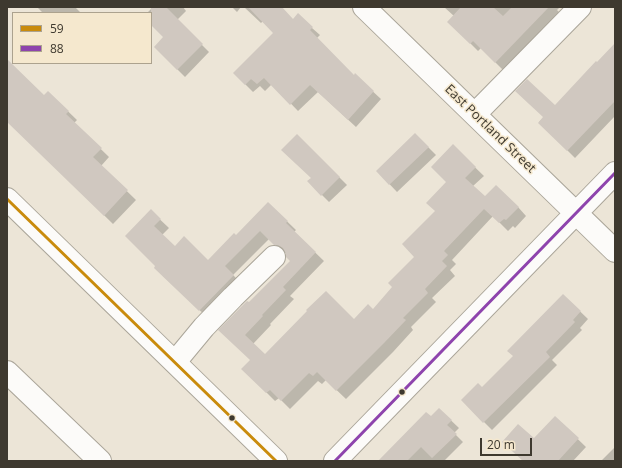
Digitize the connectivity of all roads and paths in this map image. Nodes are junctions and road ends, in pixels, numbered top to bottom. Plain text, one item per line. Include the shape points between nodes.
1 (364, 7) edge
2 (580, 7) edge
3 (475, 114) junction
4 (615, 173) edge
5 (7, 199) edge
6 (576, 213) junction
7 (615, 251) edge
8 (274, 257) dead end
9 (175, 362) junction
10 (7, 372) edge
11 (100, 461) edge
12 (276, 461) edge
13 (335, 461) edge

1 - 3 main road, East Portland Street
2 - 3 main road
3 - 6 main road, East Portland Street
4 - 6 main road
5 - 9 main road
6 - 7 main road, East Portland Street
6 - 13 main road
8 - 9 main road via 209,322
9 - 12 main road
10 - 11 main road

